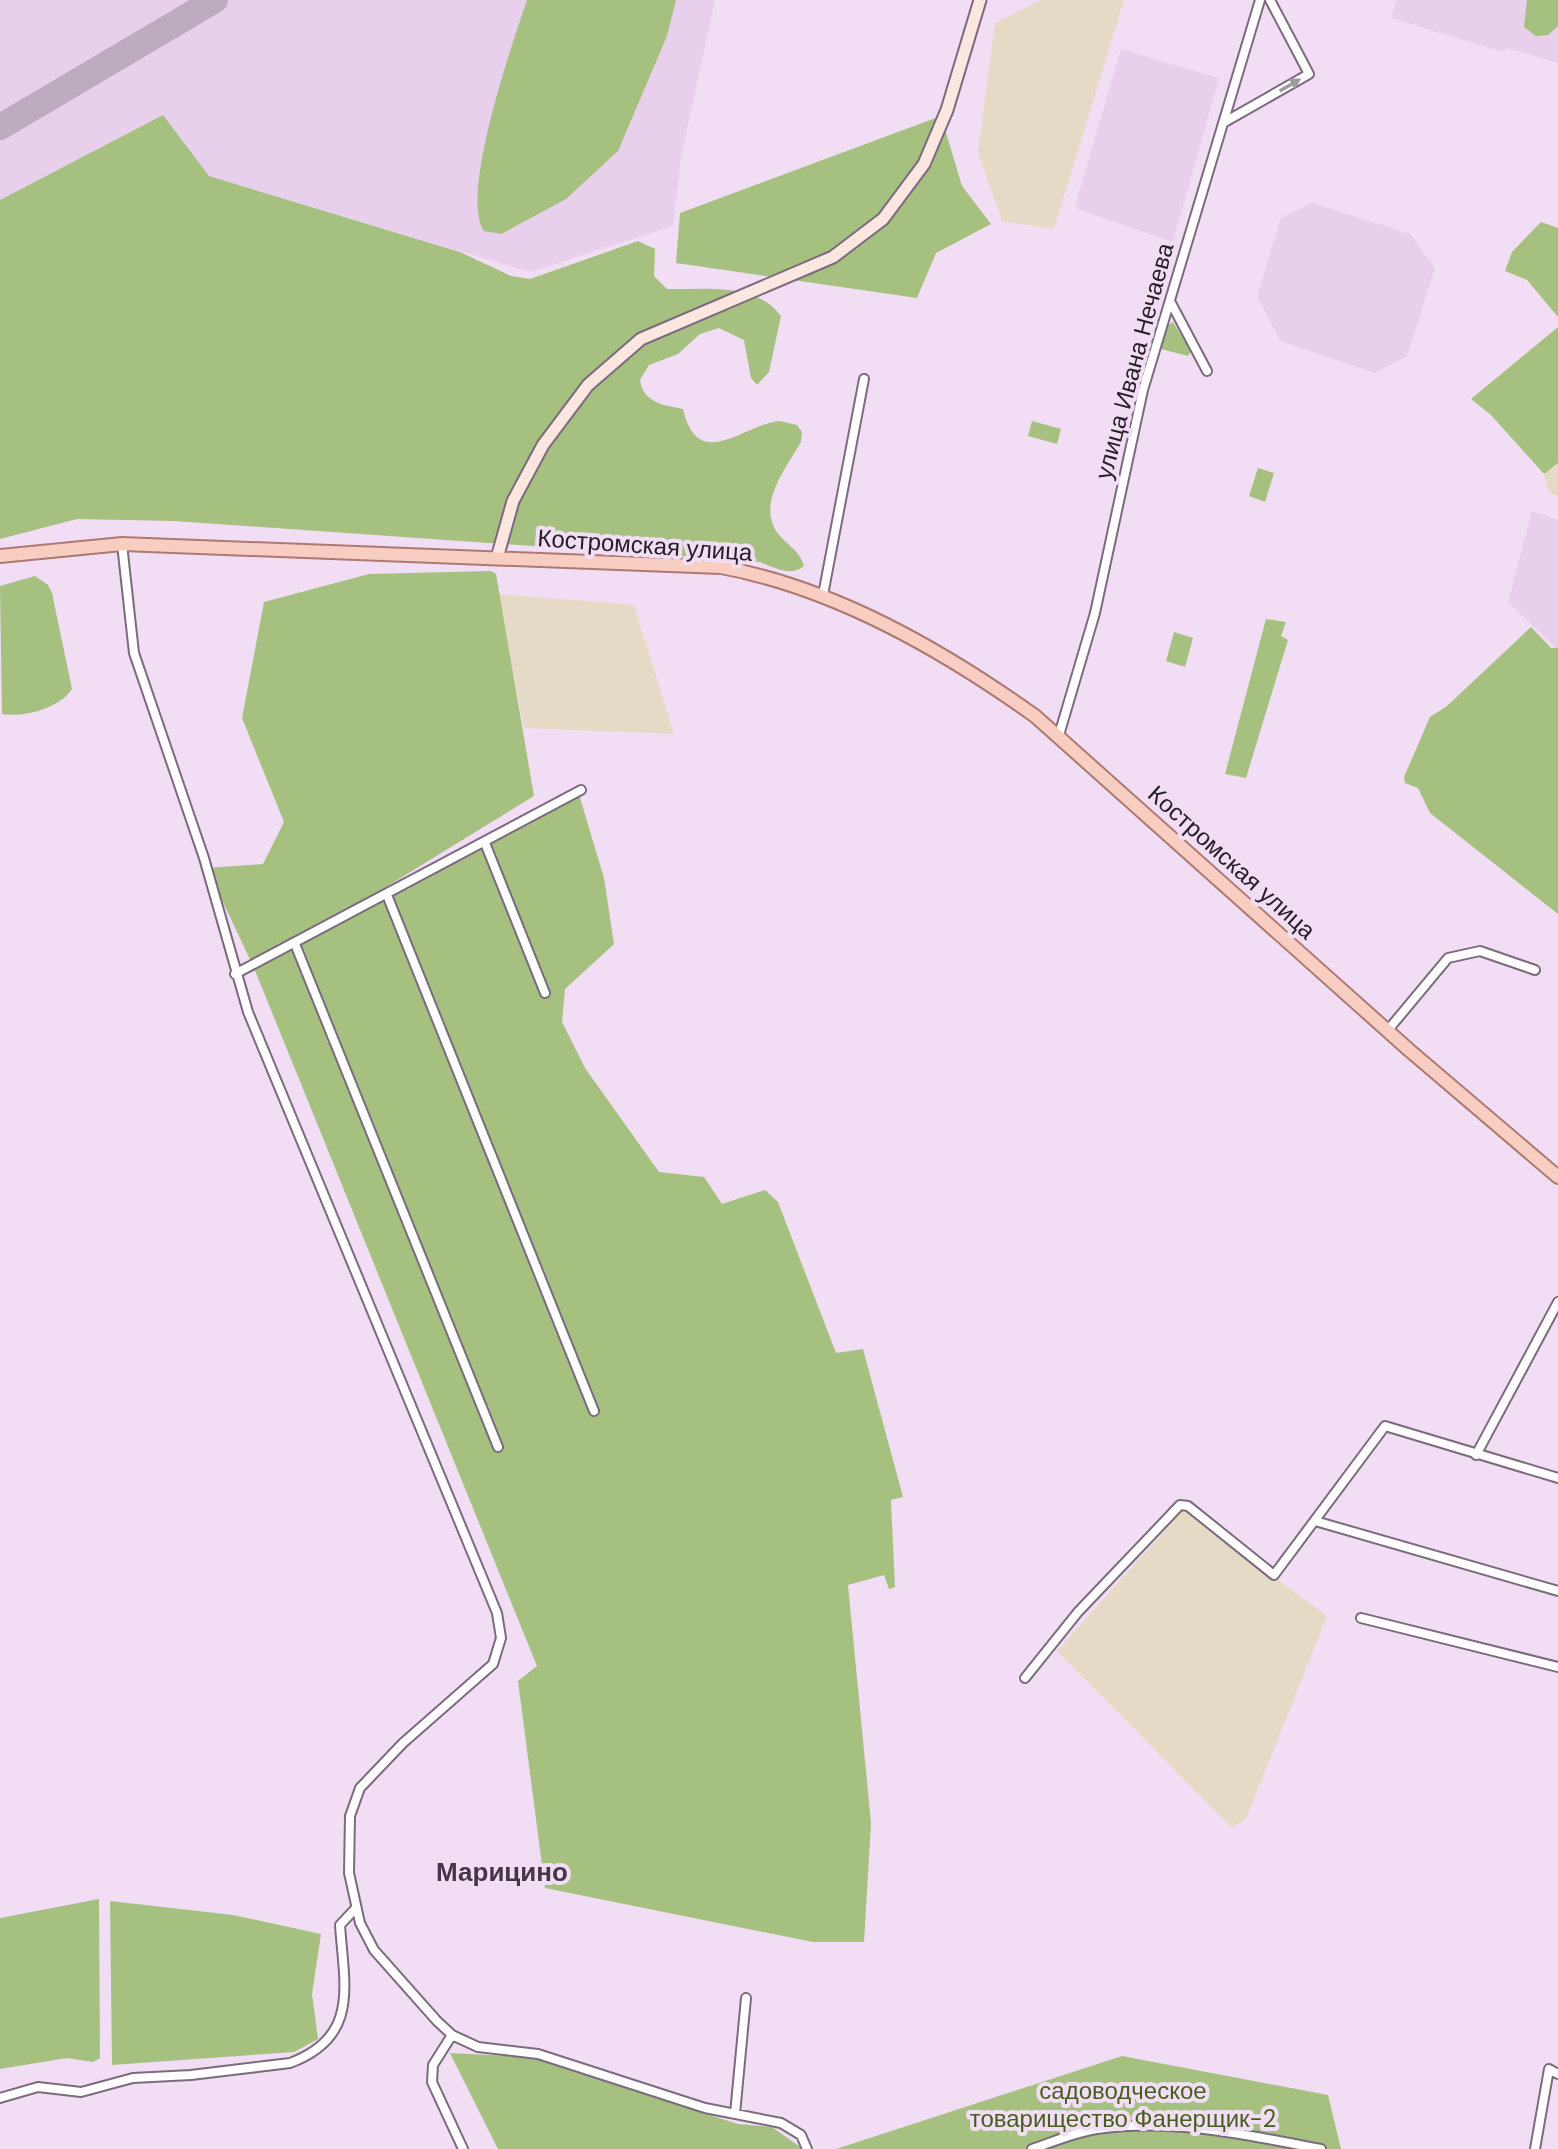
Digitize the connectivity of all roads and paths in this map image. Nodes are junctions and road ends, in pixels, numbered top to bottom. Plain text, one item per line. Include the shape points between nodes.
1 (980, 0) edge
2 (1260, 0) edge
3 (1270, 0) edge
4 (1222, 124) junction
5 (1170, 301) junction
6 (1207, 371) dead end
7 (864, 379) dead end
8 (122, 544) junction
9 (0, 556) edge
10 (497, 558) junction
11 (823, 595) junction
12 (1059, 735) junction
13 (581, 790) dead end
14 (485, 843) junction
15 (387, 895) junction
16 (295, 944) junction
17 (1535, 970) dead end
18 (235, 974) junction
19 (545, 993) dead end
20 (1388, 1030) junction
21 (1558, 1177) edge
22 (1558, 1302) edge
23 (594, 1411) dead end
24 (498, 1447) dead end
25 (1476, 1455) junction
26 (1558, 1478) edge
27 (1315, 1521) junction
28 (1558, 1591) edge
29 (1361, 1618) dead end
30 (1558, 1667) edge
31 (1025, 1678) dead end
32 (355, 1909) junction
33 (746, 1998) dead end
34 (452, 2035) junction
35 (1558, 2074) edge
36 (0, 2098) edge
37 (735, 2114) junction
38 (463, 2149) edge
39 (807, 2149) edge
40 (1032, 2149) edge
41 (1321, 2149) edge
42 (1535, 2149) edge

1 - 10 main road via 947,110 924,164 883,219 833,257 641,339 598,376 543,445 513,501
2 - 4 street, улица Ивана Нечаева
4 -> 3 street via 1309,74
4 - 5 street, улица Ивана Нечаева
5 - 6 street
5 - 12 street, улица Ивана Нечаева via 1128,450 1095,613
7 - 11 street
8 - 9 main road, Костромская улица
8 - 10 main road, Костромская улица
8 - 18 street via 134,653 207,868
10 - 11 main road, Костромская улица via 721,567 766,575
11 - 12 main road, Костромская улица via 988,683
12 - 20 main road, Костромская улица
13 - 14 street
14 - 15 street
14 - 19 street
15 - 16 street
15 - 23 street
16 - 18 street
16 - 24 street
17 - 20 street via 1480,951 1448,958
18 - 32 street via 497,1613 501,1638 497,1658 486,1672 360,1788 350,1816 348,1847
20 - 21 main road, Костромская улица
22 - 25 street
25 - 26 street
25 - 27 street via 1385,1426
27 - 28 street
27 - 31 street via 1274,1575 1180,1505 1078,1612
29 - 30 street
32 - 34 street via 385,1966
32 - 36 street via 340,1925 345,1982 340,2022 303,2058 205,2074 133,2078 81,2092 38,2087
33 - 37 street
34 - 37 street via 478,2047 538,2054
34 - 38 street via 433,2065 432,2082
35 - 42 street via 1549,2069
37 - 39 street via 792,2128
40 - 41 street via 1099,2129 1184,2126

